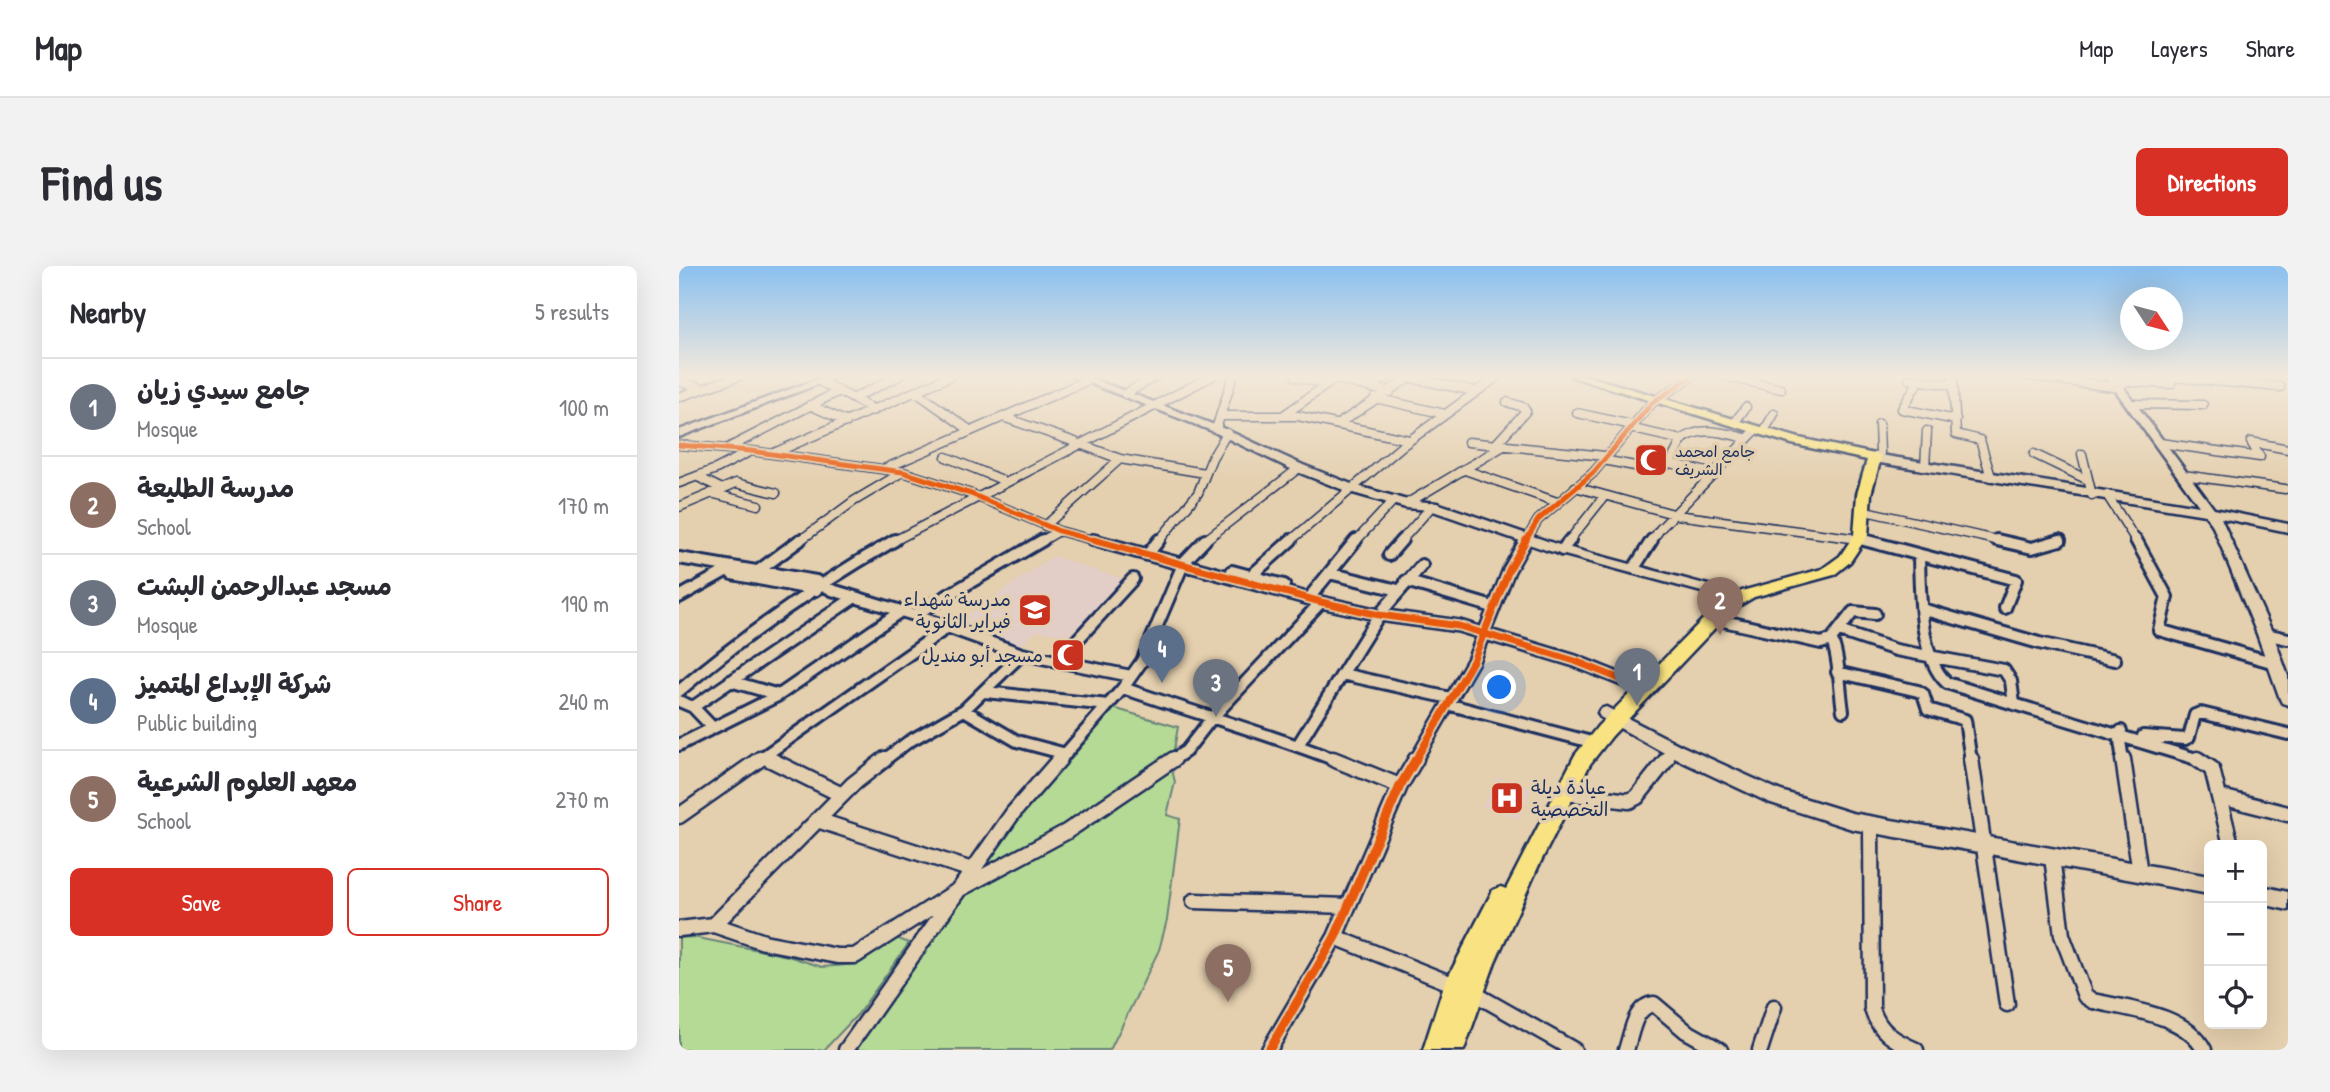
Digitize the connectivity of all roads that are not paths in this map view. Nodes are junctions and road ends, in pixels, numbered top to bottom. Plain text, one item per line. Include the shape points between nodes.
1 (731, 413) edge
2 (796, 413) edge
3 (827, 413) edge
4 (869, 413) edge
5 (945, 413) edge
6 (1012, 413) edge
7 (1137, 413) edge
8 (1174, 413) edge
9 (1225, 413) edge
10 (1287, 413) edge
11 (1354, 413) edge
12 (1438, 413) edge
13 (1525, 413) edge
14 (1577, 413) dead end
15 (1641, 413) edge
16 (1690, 413) edge
17 (1700, 413) edge
18 (1742, 413) edge
19 (1919, 413) edge
20 (1955, 413) edge
21 (2138, 413) edge
22 (1444, 414) joint
23 (1284, 415) junction
24 (1775, 415) dead end
25 (1003, 417) junction
26 (1955, 420) junction
27 (847, 422) junction
28 (1735, 422) junction
29 (1338, 424) junction
30 (1879, 424) dead end
31 (1222, 426) junction
32 (1631, 427) junction
33 (971, 431) junction
34 (1927, 431) dead end
35 (679, 433) edge
36 (1754, 434) junction
37 (1409, 440) junction
38 (1682, 440) junction
39 (1468, 442) dead end
40 (1077, 443) junction
41 (2160, 443) junction
42 (1495, 444) junction
43 (679, 445) edge
44 (1505, 446) junction
45 (728, 448) junction
46 (2288, 449) edge
47 (751, 451) junction
48 (772, 454) junction
49 (2033, 454) dead end
50 (2082, 454) dead end
51 (946, 457) dead end
52 (1604, 458) junction
53 (1120, 459) junction
54 (1869, 459) junction
55 (1670, 463) junction
56 (1925, 467) junction
57 (886, 468) junction
58 (1299, 468) junction
59 (1465, 470) junction
60 (903, 471) junction
61 (1205, 473) junction
62 (1715, 474) junction
63 (2183, 475) junction
64 (698, 477) junction
65 (1991, 477) junction
66 (1000, 479) junction
67 (679, 483) edge
68 (1575, 487) junction
69 (1350, 488) junction
70 (722, 489) junction
71 (2285, 489) dead end
72 (2096, 491) junction
73 (711, 493) junction
74 (776, 494) dead end
75 (975, 495) junction
76 (1603, 498) junction
77 (1400, 502) junction
78 (1557, 502) junction
79 (758, 505) dead end
80 (1432, 506) junction
81 (679, 507) edge
82 (1861, 510) junction
83 (2206, 511) junction
84 (1672, 516) junction
85 (1045, 526) junction
86 (2288, 528) edge
87 (1059, 531) junction
88 (1527, 538) junction
89 (1855, 538) junction
90 (2061, 540) dead end
91 (1562, 550) junction
92 (1149, 554) junction
93 (1389, 555) dead end
94 (1919, 555) junction
95 (679, 558) edge
96 (1179, 563) junction
97 (679, 565) edge
98 (1422, 565) dead end
99 (733, 567) junction
100 (1635, 568) junction
101 (758, 571) junction
102 (723, 573) junction
103 (1329, 573) junction
104 (1251, 576) junction
105 (1133, 579) dead end
106 (1406, 581) junction
107 (818, 586) junction
108 (1398, 590) junction
109 (679, 597) edge
110 (855, 597) junction
111 (1317, 598) junction
112 (1733, 598) junction
113 (1493, 607) junction
114 (2005, 608) dead end
115 (1922, 609) junction
116 (901, 611) junction
117 (1382, 612) junction
118 (1875, 614) dead end
119 (914, 615) junction
120 (1715, 619) junction
121 (948, 627) junction
122 (1484, 632) junction
123 (2265, 634) junction
124 (1835, 636) junction
125 (2288, 639) edge
126 (1022, 653) junction
127 (1931, 655) junction
128 (2115, 660) dead end
129 (1057, 662) junction
130 (2275, 663) junction
131 (1837, 672) junction
132 (1342, 674) junction
133 (1131, 676) junction
134 (730, 681) junction
135 (2285, 681) edge
136 (681, 685) edge
137 (1640, 686) junction
138 (1123, 688) junction
139 (985, 692) junction
140 (779, 695) junction
141 (2288, 699) edge
142 (679, 701) edge
143 (1448, 701) junction
144 (2014, 704) junction
145 (1108, 705) junction
146 (693, 707) junction
147 (964, 710) junction
148 (1843, 711) dead end
149 (1611, 717) junction
150 (1211, 719) junction
151 (713, 728) junction
152 (2119, 734) junction
153 (2288, 734) edge
154 (1590, 741) junction
155 (679, 745) edge
156 (1298, 745) junction
157 (1674, 750) junction
158 (1066, 754) junction
159 (762, 756) junction
160 (1400, 786) junction
161 (1565, 793) junction
162 (842, 795) junction
163 (2221, 797) junction
164 (2288, 814) edge
165 (679, 816) edge
166 (817, 820) junction
167 (1871, 826) junction
168 (2230, 840) edge
169 (1983, 846) junction
170 (2052, 857) junction
171 (972, 870) junction
172 (2140, 873) junction
173 (2204, 884) edge
174 (960, 890) junction
175 (2267, 896) edge
176 (1194, 901) dead end
177 (2288, 901) edge
178 (1348, 906) junction
179 (714, 925) junction
180 (679, 929) edge
181 (1335, 937) junction
182 (1463, 988) junction
183 (2007, 1004) dead end
184 (1774, 1007) dead end
185 (846, 1050) edge
186 (1269, 1050) edge
187 (1436, 1050) edge
188 (1451, 1050) edge
189 (1574, 1050) edge
190 (1626, 1050) edge
191 (1720, 1050) edge
192 (1761, 1050) edge
193 (1916, 1050) edge
194 (2204, 1050) edge

1 - 35 street
2 - 45 street
3 - 27 street
4 - 27 street
5 - 33 street
6 - 25 street
7 - 40 street
8 - 31 street
9 - 31 street
10 - 23 street
11 - 29 street
12 - 22 street
13 - 42 street
14 - 32 street
15 - 32 street
16 - 36 main road
17 - 28 main road
18 - 28 street
19 - 26 street
20 - 26 street
21 - 41 street
22 - 37 street
23 - 29 street
23 - 31 street
24 - 36 street
25 - 33 street
25 - 40 street
26 - 65 street via 1956,434 1980,440
27 - 48 street
28 - 36 main road
29 - 37 street
30 - 54 street via 1880,453
31 - 58 street
31 - 61 street
32 - 38 street
32 - 52 street
33 - 57 street
34 - 56 street
36 - 38 street via 1698,432
36 - 54 main road
36 - 62 street
37 - 69 street
38 - 55 street
39 - 42 street
40 - 53 street
40 - 66 street
40 - 75 street
41 - 46 street via 2260,457 2251,442
41 - 63 street
42 - 44 street
43 - 45 street
44 - 52 street
44 - 59 street
45 - 47 street
47 - 48 street
47 - 64 street
48 - 57 street
49 - 72 street
50 - 72 street
51 - 66 street
52 - 55 street via 1656,470
52 - 68 street
53 - 61 street
53 - 85 street
54 - 56 street
54 - 72 street
54 - 82 main road
54 - 89 main road
55 - 62 street
56 - 65 street
57 - 60 street
58 - 69 street
58 - 96 street
59 - 77 street
59 - 78 street
60 - 75 street
60 - 101 street
61 - 92 street via 1198,493
62 - 84 street
63 - 71 street
63 - 83 street
64 - 67 street
64 - 70 street
65 - 72 street
66 - 75 street
68 - 76 street
68 - 78 street
69 - 77 street
69 - 104 street
70 - 73 street
70 - 74 street via 736,483
72 - 83 street
72 - 130 street via 2143,551 2167,597 2159,630
73 - 79 street
73 - 81 street
75 - 85 street
75 - 107 street
76 - 84 street
76 - 91 street
77 - 80 street
77 - 103 street via 1368,526
78 - 88 street
80 - 88 street
80 - 93 street
82 - 89 main road
82 - 90 street via 2032,548
83 - 86 street
83 - 123 street via 2218,524
84 - 89 street
84 - 100 street
85 - 87 street
87 - 92 street
87 - 119 street
88 - 91 street
88 - 113 street
89 - 94 street
89 - 112 main road via 1824,566 1742,589
91 - 100 street
92 - 96 street
94 - 114 street via 2016,580
94 - 115 street
95 - 99 street
96 - 104 street
96 - 111 street
96 - 133 street via 1142,661
97 - 102 street
98 - 106 street
99 - 101 street
99 - 102 street
100 - 112 street
101 - 107 street
102 - 107 street
102 - 109 street
103 - 108 street
103 - 111 street
104 - 111 street
105 - 129 street
106 - 108 street
106 - 113 street
107 - 110 street
107 - 136 street
108 - 117 street
110 - 116 street
110 - 134 street
111 - 117 street
111 - 150 street
112 - 120 main road
112 - 137 main road
113 - 122 street
115 - 127 street
115 - 128 street
116 - 119 street
116 - 140 street
117 - 122 street
117 - 132 street
118 - 124 street via 1853,612
119 - 121 street
120 - 124 street via 1821,643
120 - 137 main road
121 - 126 street
121 - 159 street
122 - 137 street
122 - 143 street via 1473,661
123 - 125 street
123 - 130 street
124 - 127 street
124 - 131 street
126 - 129 street
126 - 139 street
127 - 144 street via 1941,681
127 - 144 street via 2004,670 2012,684
129 - 133 street
130 - 135 street
131 - 148 street
131 - 169 street via 1918,691 1929,709 1965,720
132 - 143 street
132 - 156 street
133 - 138 street
134 - 140 street
134 - 146 street
135 - 141 street
137 - 149 main road
138 - 145 street
138 - 150 street
139 - 145 street
139 - 147 street
140 - 151 street
142 - 146 street
143 - 154 street
143 - 160 street
144 - 152 street
145 - 158 street
146 - 151 street
147 - 158 street via 1017,741
147 - 162 street via 908,742
149 - 154 main road
149 - 157 street
150 - 156 street
150 - 174 street via 1186,751 1140,783 1042,847
151 - 155 street
152 - 153 street via 2185,739 2195,715 2201,713
152 - 163 street via 2210,765
152 - 172 street
154 - 161 main road
154 - 182 main road
156 - 160 street
157 - 161 street via 1629,801
157 - 167 street via 1775,797
158 - 171 street via 1013,813
159 - 162 street
159 - 165 street
160 - 178 street
161 - 182 main road
162 - 166 street
163 - 164 street
163 - 168 street
166 - 171 street
166 - 179 street
167 - 169 street
167 - 193 street via 1872,1009 1882,1031
169 - 170 street
169 - 183 street
170 - 172 street
170 - 194 street via 2062,935 2085,996 2158,1017 2197,1036
171 - 174 street
172 - 173 street
174 - 179 street via 855,956 764,942
174 - 185 street
175 - 177 street
176 - 178 street
178 - 181 street
179 - 180 street
181 - 182 street
181 - 186 street
182 - 187 main road
182 - 188 main road
182 - 189 street
184 - 192 street
190 - 191 street via 1639,1011 1654,1004 1686,1031

